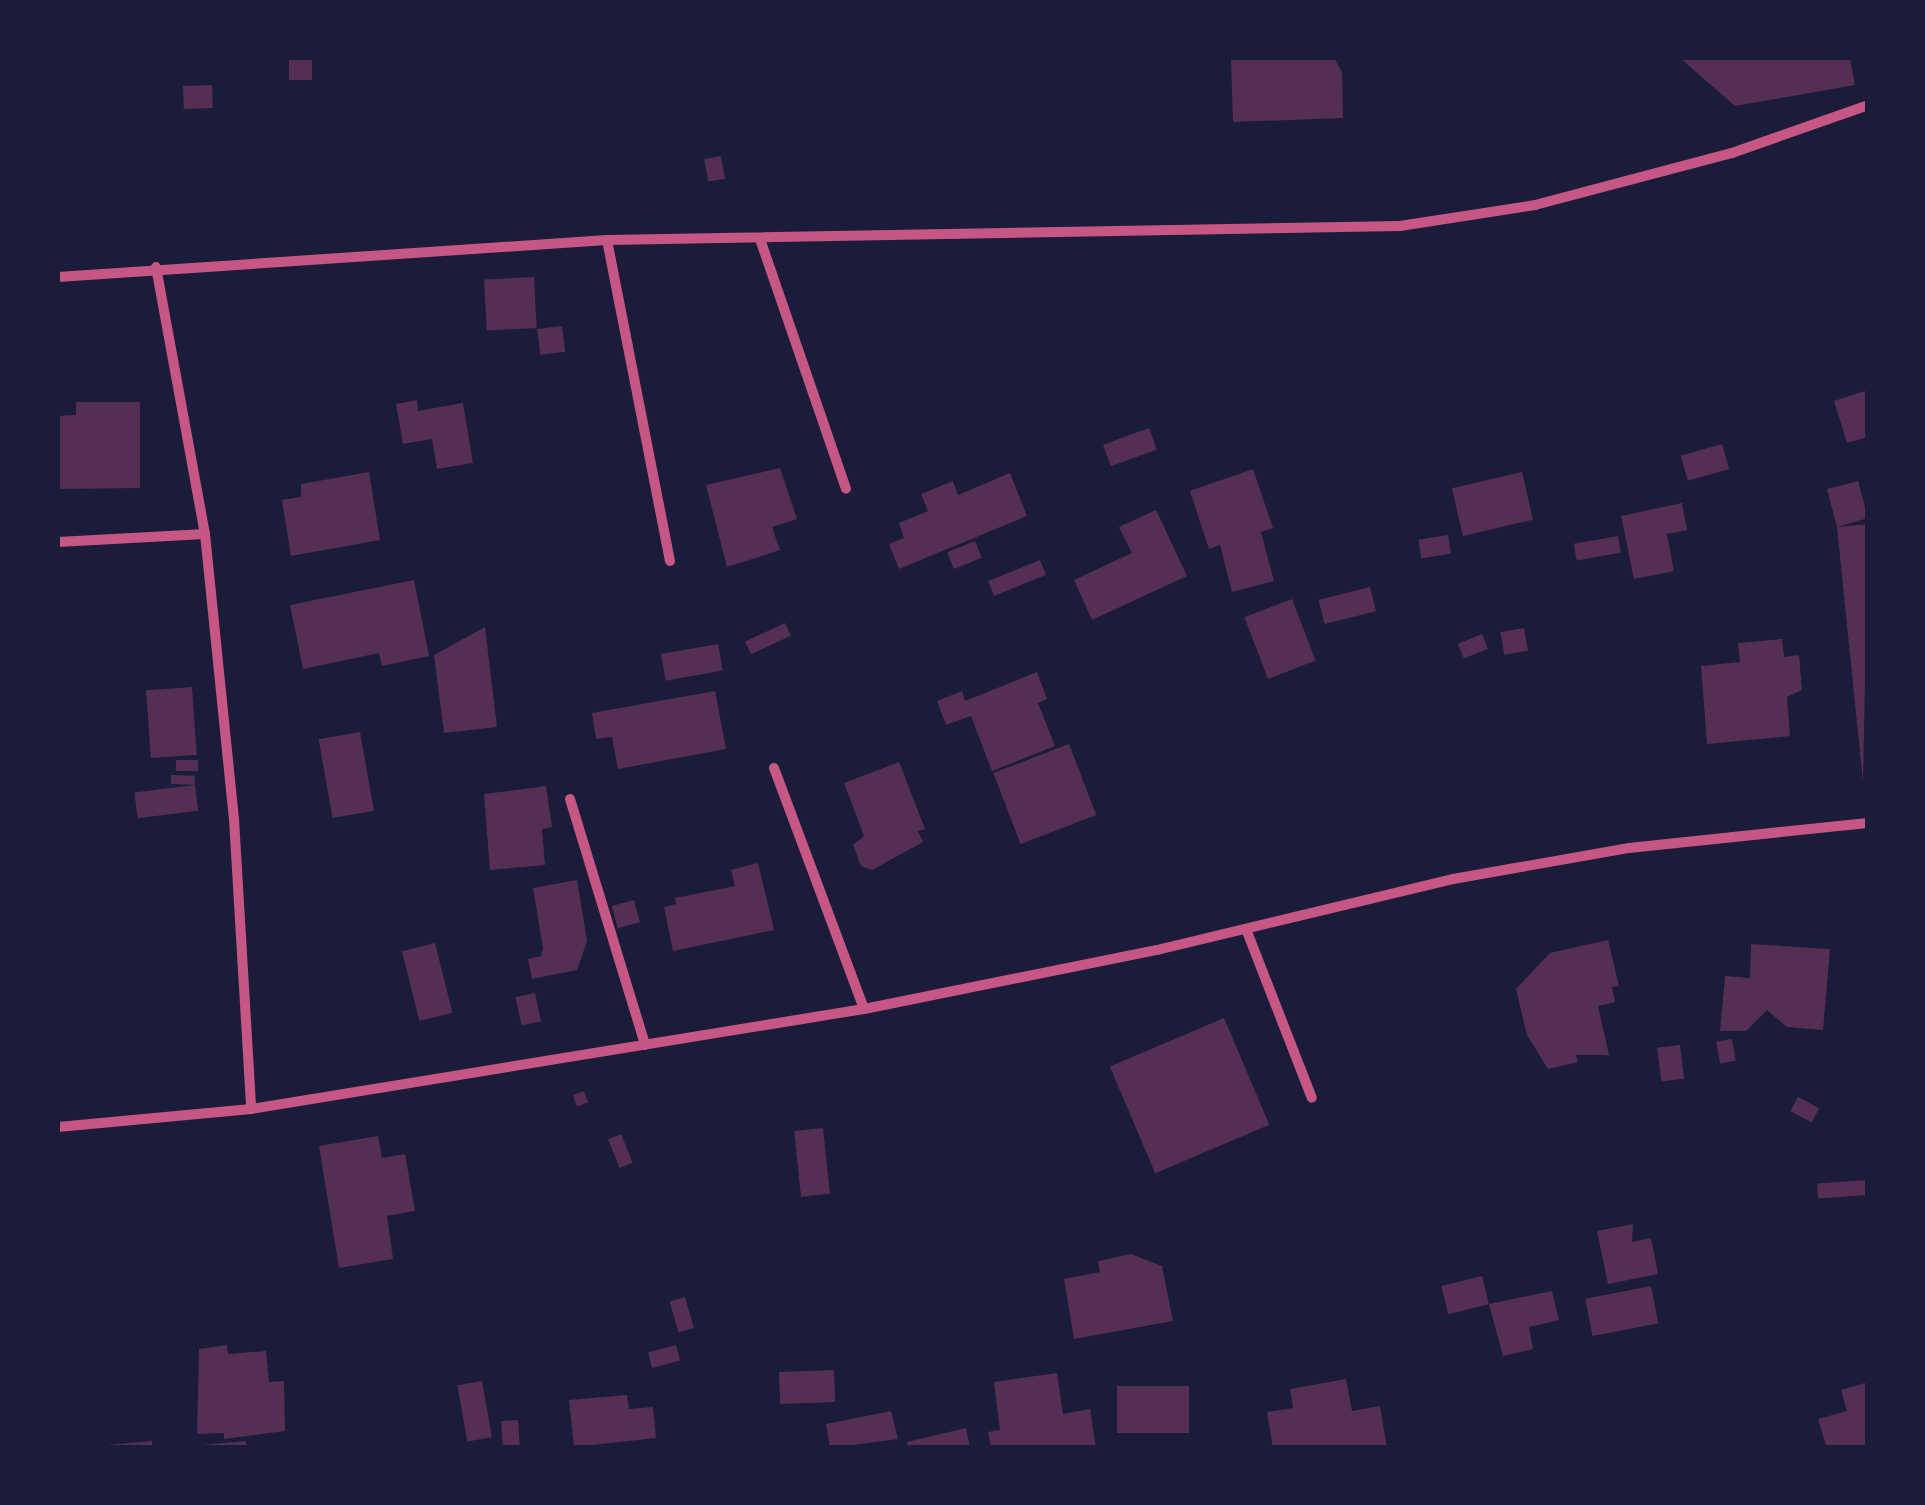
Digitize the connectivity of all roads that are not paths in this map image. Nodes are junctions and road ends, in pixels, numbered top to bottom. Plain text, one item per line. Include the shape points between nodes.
1 (1868, 105) edge
2 (760, 239) junction
3 (606, 240) junction
4 (156, 267) junction
5 (58, 278) edge
6 (846, 489) dead end
7 (204, 534) junction
8 (58, 542) edge
9 (670, 561) dead end
10 (774, 768) dead end
11 (570, 799) dead end
12 (1868, 823) edge
13 (1246, 929) junction
14 (864, 1009) junction
15 (645, 1046) junction
16 (1312, 1098) dead end
17 (252, 1109) junction
18 (58, 1127) edge

1 - 2 street via 1732,153 1553,200 1400,226
2 - 3 street
2 - 6 street
3 - 4 street
3 - 9 street
4 - 5 street
4 - 7 street
7 - 8 street
7 - 17 street via 234,819
10 - 14 street
11 - 15 street
12 - 13 street via 1629,848 1453,879
13 - 14 street
13 - 16 street
14 - 15 street
15 - 17 street
17 - 18 street

